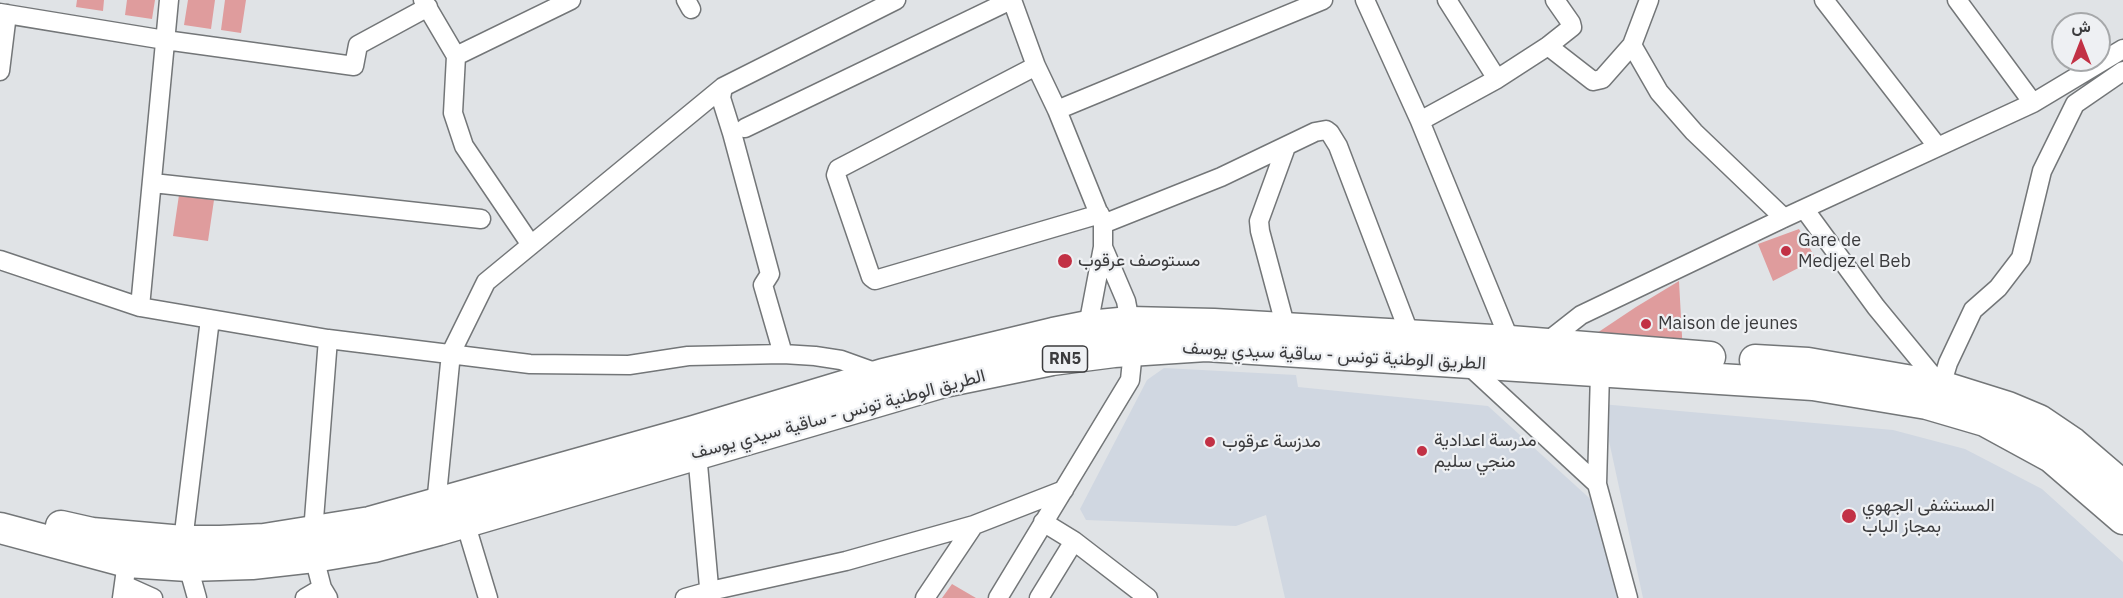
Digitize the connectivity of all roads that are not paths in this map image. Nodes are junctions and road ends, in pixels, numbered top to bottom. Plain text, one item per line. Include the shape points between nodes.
1 (169, 0) edge
2 (571, 0) edge
3 (896, 0) edge
4 (1012, 0) edge
5 (1323, 0) edge
6 (1365, 0) edge
7 (1447, 0) edge
8 (1555, 0) edge
9 (1649, 0) edge
10 (1824, 0) edge
11 (1957, 0) edge
12 (425, 4) edge
13 (4, 14) edge
14 (165, 40) junction
15 (1632, 45) junction
16 (1548, 46) junction
17 (2123, 49) edge
18 (456, 56) junction
19 (1036, 66) junction
20 (0, 71) edge
21 (2123, 71) edge
22 (1497, 79) junction
23 (723, 87) junction
24 (2033, 103) junction
25 (1057, 110) junction
26 (1420, 121) junction
27 (745, 128) dead end
28 (1937, 146) junction
29 (1286, 147) junction
30 (153, 183) junction
31 (1805, 210) junction
32 (1784, 218) junction
33 (481, 219) dead end
34 (1102, 219) junction
35 (531, 245) junction
36 (1103, 247) junction
37 (0, 260) edge
38 (140, 307) junction
39 (210, 319) junction
40 (1088, 326) junction
41 (1283, 328) junction
42 (1410, 335) junction
43 (1132, 336) junction
44 (328, 339) junction
45 (1510, 340) junction
46 (1321, 341) junction
47 (1544, 344) junction
48 (452, 353) junction
49 (783, 354) junction
50 (1466, 362) junction
51 (1600, 372) junction
52 (883, 374) junction
53 (1941, 386) junction
54 (697, 453) junction
55 (1596, 484) junction
56 (2123, 486) edge
57 (1064, 490) junction
58 (436, 505) junction
59 (0, 510) edge
60 (2123, 519) edge
61 (465, 522) junction
62 (1043, 522) junction
63 (974, 525) junction
64 (0, 528) edge
65 (1074, 542) junction
66 (314, 544) junction
67 (185, 553) junction
68 (125, 582) edge
69 (325, 593) edge
70 (710, 594) edge
71 (153, 598) edge
72 (197, 598) edge
73 (304, 598) edge
74 (488, 598) edge
75 (685, 598) edge
76 (925, 598) edge
77 (998, 598) edge
78 (1039, 598) edge
79 (1148, 598) edge
80 (1628, 598) edge

1 - 14 street
2 - 18 street
3 - 23 street
4 - 19 street
4 - 27 street
5 - 25 street
6 - 26 street
7 - 22 street
8 - 16 street via 1572,27
9 - 15 street
10 - 28 street
11 - 24 street
12 - 14 street via 358,45 354,66
12 - 18 street
13 - 14 street
13 - 20 street
14 - 30 street
15 - 16 street via 1602,79 1593,81
15 - 32 street via 1659,92 1694,132
16 - 22 street
17 - 24 street
18 - 35 street via 453,113 464,146
19 - 25 street
19 - 34 street via 838,169 836,175 871,277 875,280
21 - 53 street via 2075,104 2042,171 2021,258 1998,288 1974,310
22 - 26 street
23 - 35 street
23 - 49 street via 721,98 770,274 763,285
24 - 28 street
25 - 34 street
26 - 45 street
28 - 31 street
29 - 34 street via 1221,177
29 - 41 street via 1259,221
29 - 42 street via 1315,132 1330,132
30 - 33 street
30 - 38 street
31 - 32 street
31 - 53 street via 1876,307
32 - 47 street via 1581,315
34 - 36 street
35 - 48 street via 486,282
36 - 40 street
36 - 43 street via 1126,301
37 - 38 street
38 - 39 street
39 - 44 street
39 - 67 street
40 - 43 main road, الطريق الوطنية تونس - ساقية سيدي يوسف / RN5
40 - 52 main road, الطريق الوطنية تونس - ساقية سيدي يوسف / RN5
41 - 43 main road, الطريق الوطنية تونس - ساقية سيدي يوسف / RN5 via 1214,324
41 - 46 main road, الطريق الوطنية تونس - ساقية سيدي يوسف / RN5
42 - 45 main road, الطريق الوطنية تونس - ساقية سيدي يوسف / RN5
42 - 46 main road, الطريق الوطنية تونس - ساقية سيدي يوسف / RN5
43 - 46 main road, الطريق الوطنية تونس - ساقية سيدي يوسف / RN5 via 1206,346
43 - 54 main road, الطريق الوطنية تونس - ساقية سيدي يوسف / RN5 via 1052,360 944,382
43 - 57 street via 1130,380
44 - 48 street
44 - 66 street
45 - 47 main road, الطريق الوطنية تونس - ساقية سيدي يوسف / RN5
46 - 50 main road, الطريق الوطنية تونس - ساقية سيدي يوسف / RN5
47 - 53 main road, الطريق الوطنية تونس - ساقية سيدي يوسف / RN5 via 1808,363
48 - 49 street via 530,364 629,365 688,356
48 - 58 street
49 - 52 street via 841,360
50 - 51 main road, الطريق الوطنية تونس - ساقية سيدي يوسف / RN5
50 - 55 street
51 - 55 street
51 - 60 main road, الطريق الوطنية تونس - ساقية سيدي يوسف / RN5 via 1813,385 1927,404 1985,421 2051,457
52 - 58 main road, الطريق الوطنية تونس - ساقية سيدي يوسف / RN5
53 - 56 main road, الطريق الوطنية تونس - ساقية سيدي يوسف / RN5 via 2039,420
54 - 61 main road, الطريق الوطنية تونس - ساقية سيدي يوسف / RN5
54 - 70 street
55 - 80 street
57 - 62 street
57 - 63 street
58 - 66 main road, الطريق الوطنية تونس - ساقية سيدي يوسف / RN5 via 370,522
59 - 67 main road, الطريق الوطنية تونس - ساقية سيدي يوسف / RN5
61 - 66 main road, الطريق الوطنية تونس - ساقية سيدي يوسف / RN5 via 374,547
61 - 74 street
62 - 65 street
62 - 77 street
63 - 70 street
63 - 76 street
64 - 68 main road, الطريق الوطنية تونس - ساقية سيدي يوسف / RN5
65 - 78 street
65 - 79 street
66 - 67 main road, الطريق الوطنية تونس - ساقية سيدي يوسف / RN5 via 252,564
66 - 69 street
67 - 68 main road, الطريق الوطنية تونس - ساقية سيدي يوسف / RN5
67 - 72 street
68 - 71 street
69 - 73 street
70 - 75 street

